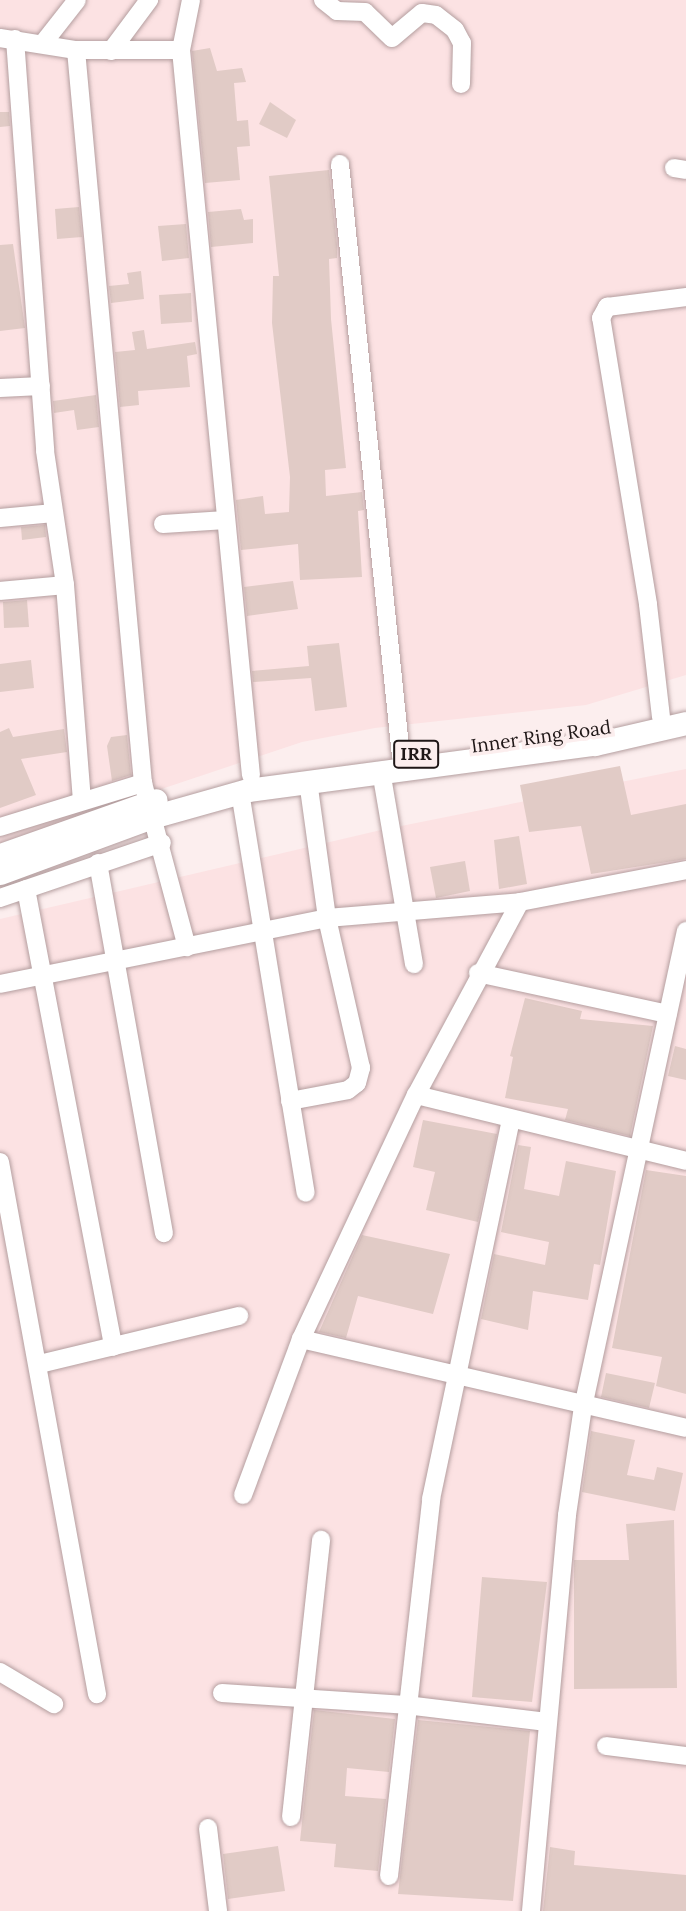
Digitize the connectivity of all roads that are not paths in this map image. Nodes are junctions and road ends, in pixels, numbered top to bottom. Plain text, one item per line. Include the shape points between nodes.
1 (77, 0) edge
2 (149, 0) edge
3 (191, 0) edge
4 (323, 0) edge
5 (8, 39) edge
6 (44, 42) junction
7 (76, 50) junction
8 (181, 50) junction
9 (111, 51) junction
10 (461, 84) dead end
11 (340, 164) dead end
12 (686, 297) edge
13 (41, 386) junction
14 (0, 388) edge
15 (54, 513) junction
16 (0, 518) edge
17 (226, 520) junction
18 (163, 524) dead end
19 (65, 584) junction
20 (0, 591) edge
21 (686, 710) edge
22 (661, 717) junction
23 (686, 723) edge
24 (401, 756) junction
25 (381, 771) junction
26 (308, 781) junction
27 (245, 783) junction
28 (82, 799) junction
29 (148, 801) junction
30 (0, 827) edge
31 (162, 843) junction
32 (0, 855) edge
33 (98, 863) junction
34 (686, 870) edge
35 (0, 873) edge
36 (26, 889) junction
37 (0, 898) edge
38 (520, 902) junction
39 (402, 911) junction
40 (327, 918) junction
41 (686, 931) edge
42 (260, 934) junction
43 (187, 947) junction
44 (114, 960) junction
45 (414, 964) dead end
46 (41, 974) junction
47 (478, 974) junction
48 (0, 984) edge
49 (668, 1014) junction
50 (415, 1095) junction
51 (290, 1101) junction
52 (511, 1121) junction
53 (635, 1150) junction
54 (686, 1161) edge
55 (0, 1162) edge
56 (306, 1193) dead end
57 (164, 1233) dead end
58 (239, 1317) dead end
59 (300, 1339) junction
60 (113, 1347) junction
61 (40, 1364) junction
62 (458, 1373) junction
63 (583, 1408) junction
64 (686, 1428) edge
65 (243, 1495) dead end
66 (321, 1540) dead end
67 (0, 1672) edge
68 (222, 1692) dead end
69 (97, 1694) dead end
70 (301, 1698) junction
71 (54, 1704) dead end
72 (406, 1705) junction
73 (547, 1722) junction
74 (606, 1746) dead end
75 (686, 1756) edge
76 (291, 1817) dead end
77 (208, 1828) dead end
78 (388, 1876) dead end
79 (218, 1911) edge
80 (531, 1911) edge

1 - 6 street
2 - 9 street
3 - 8 street
4 - 10 street via 337,11 365,12 392,38 422,13 436,15 455,30 462,43
5 - 6 street
5 - 13 street
6 - 7 street
7 - 9 street
7 - 29 street
8 - 9 street
8 - 17 street
11 - 24 street
12 - 22 street via 607,307 601,318 648,604
13 - 14 street
13 - 15 street
15 - 16 street
15 - 19 street
17 - 18 street
17 - 27 street
19 - 20 street
19 - 28 street
21 - 22 main road, Inner Ring Road / IRR
22 - 24 main road, Inner Ring Road / IRR via 582,733
23 - 25 main road, Inner Ring Road / IRR via 595,744
24 - 27 main road, Inner Ring Road / IRR
25 - 26 main road, Inner Ring Road / IRR
25 - 39 street
26 - 27 main road, Inner Ring Road / IRR
26 - 40 street
27 - 29 main road, Inner Ring Road / IRR
27 - 42 street
28 - 29 street
28 - 30 street
29 - 31 street
29 - 32 main road, IRR
29 - 35 main road, IRR
31 - 33 street
31 - 43 street
33 - 36 street
33 - 44 street
34 - 38 street
36 - 37 street
36 - 46 street
38 - 39 street
38 - 47 street
39 - 40 street
39 - 45 street
40 - 42 street
40 - 51 street via 361,1068 357,1083 348,1090
41 - 49 street
42 - 43 street
42 - 51 street
43 - 44 street
44 - 46 street
44 - 57 street
46 - 48 street
46 - 60 street
47 - 49 street
47 - 50 street
49 - 53 street
50 - 52 street
50 - 59 street
51 - 56 street
52 - 53 street
52 - 62 street
53 - 54 street
53 - 63 street
55 - 61 street
58 - 60 street
59 - 62 street
59 - 65 street
60 - 61 street
61 - 69 street
62 - 63 street
62 - 72 street via 431,1499
63 - 64 street
63 - 73 street
66 - 70 street
67 - 71 street
68 - 70 street
70 - 72 street
70 - 76 street
72 - 73 street
72 - 78 street
73 - 80 street
74 - 75 street
77 - 79 street

